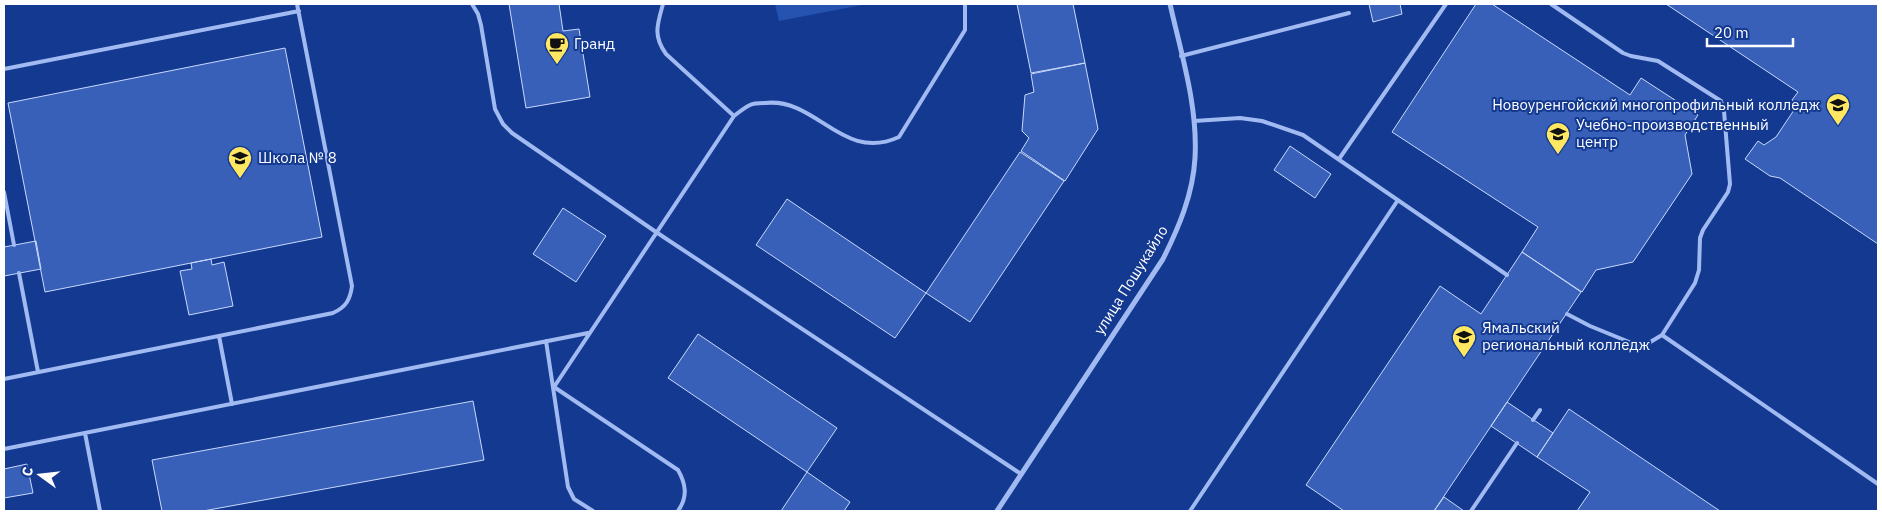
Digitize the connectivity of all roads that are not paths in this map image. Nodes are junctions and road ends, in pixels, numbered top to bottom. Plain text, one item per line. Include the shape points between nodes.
1 (297, 4) edge
2 (472, 4) edge
3 (663, 4) edge
4 (965, 4) edge
5 (1170, 4) edge
6 (1446, 4) edge
7 (1551, 4) edge
8 (299, 11) junction
9 (1349, 12) dead end
10 (1181, 56) junction
11 (4, 69) edge
12 (734, 116) junction
13 (1194, 120) junction
14 (1339, 159) junction
15 (4, 194) edge
16 (1398, 200) junction
17 (656, 232) junction
18 (14, 246) dead end
19 (19, 273) dead end
20 (1507, 275) dead end
21 (1567, 314) dead end
22 (588, 333) junction
23 (1662, 335) junction
24 (219, 336) junction
25 (546, 342) junction
26 (38, 372) junction
27 (4, 379) edge
28 (554, 387) junction
29 (232, 404) junction
30 (1540, 410) dead end
31 (1533, 420) dead end
32 (85, 432) junction
33 (1517, 443) dead end
34 (4, 449) edge
35 (1021, 474) junction
36 (1878, 484) edge
37 (100, 511) edge
38 (593, 511) edge
39 (678, 511) edge
40 (996, 511) edge
41 (1190, 511) edge
42 (1471, 511) edge

1 - 8 lane
2 - 17 lane via 481,25 496,109 503,124
3 - 12 lane via 657,34 660,45
4 - 12 lane via 965,30 899,137 886,143 867,144 848,138 798,108 777,102 751,104
5 - 10 street, улица Пошукайло
6 - 14 lane
7 - 23 lane via 1623,53 1658,61 1721,101 1730,184 1728,192 1700,238 1700,270 1695,283
8 - 11 lane
8 - 24 lane via 352,286 350,299 333,313
9 - 10 lane
10 - 13 street, улица Пошукайло
12 - 17 lane
13 - 14 lane via 1240,118 1262,121 1302,135
13 - 35 street, улица Пошукайло via 1196,152 1192,182 1177,232 1163,259
14 - 16 lane
15 - 18 lane
16 - 20 lane
16 - 41 lane
17 - 22 lane
17 - 35 lane
19 - 26 lane
21 - 23 lane via 1634,344 1647,344
22 - 25 lane
22 - 28 lane
23 - 36 lane
24 - 26 lane
24 - 29 lane
25 - 28 lane
25 - 29 lane
26 - 27 lane
28 - 38 lane via 568,487 574,498
28 - 39 lane via 678,470 686,491
29 - 32 lane
30 - 31 lane
32 - 34 lane
32 - 37 lane
33 - 42 lane
35 - 40 street, улица Пошукайло

